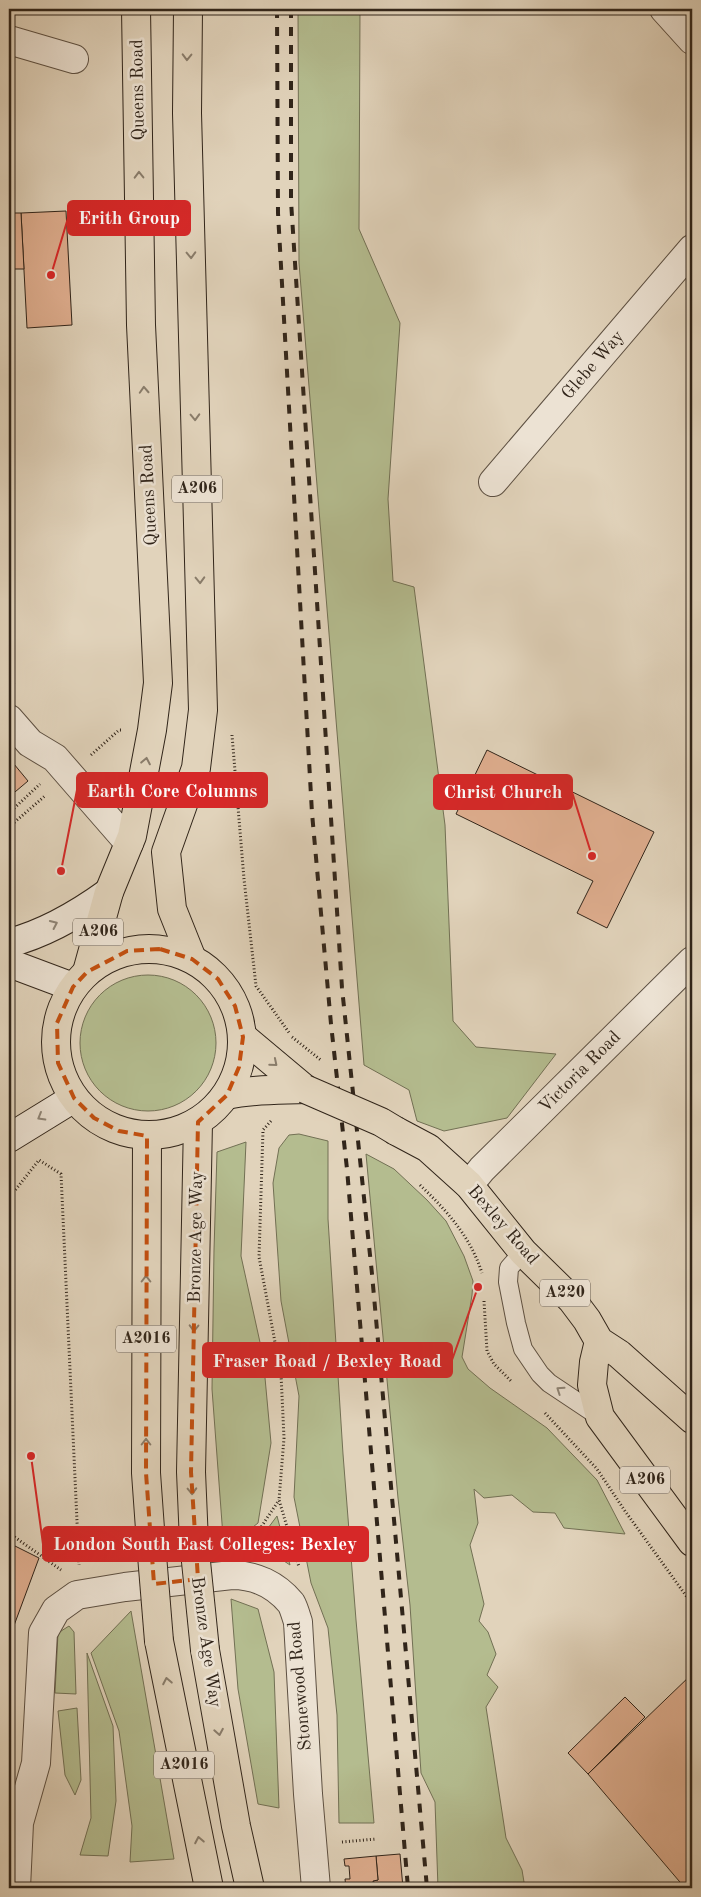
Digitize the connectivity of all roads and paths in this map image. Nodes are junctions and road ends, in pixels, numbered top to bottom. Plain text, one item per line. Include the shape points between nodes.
1 (136, 9) edge
2 (188, 9) edge
3 (664, 9) edge
4 (9, 40) edge
5 (692, 40) edge
6 (74, 59) dead end
7 (692, 249) edge
8 (493, 482) dead end
9 (14, 624) dead end
10 (9, 631) edge
11 (9, 670) edge
12 (9, 690) edge
13 (9, 719) edge
14 (127, 729) dead end
15 (232, 733) dead end
16 (30, 743) junction
17 (61, 782) junction
18 (9, 813) edge
19 (9, 827) edge
20 (129, 843) junction
21 (109, 892) junction
22 (9, 943) edge
23 (192, 959) junction
24 (692, 961) edge
25 (9, 963) edge
26 (80, 979) junction
27 (243, 1037) junction
28 (292, 1037) dead end
29 (305, 1089) junction
30 (227, 1095) junction
31 (74, 1098) junction
32 (275, 1116) dead end
33 (198, 1122) junction
34 (146, 1136) junction
35 (9, 1138) edge
36 (469, 1184) junction
37 (9, 1198) edge
38 (524, 1252) junction
39 (599, 1341) junction
40 (600, 1418) junction
41 (692, 1419) edge
42 (279, 1500) junction
43 (9, 1533) edge
44 (692, 1542) edge
45 (245, 1552) dead end
46 (77, 1595) junction
47 (292, 1604) junction
48 (14, 1825) edge
49 (376, 1839) dead end
50 (334, 1843) dead end
51 (16, 1888) edge
52 (209, 1888) edge
53 (250, 1888) edge
54 (316, 1888) edge

20 -> 1 main road, Queens Road / A206 via 158,683 141,324
2 -> 23 main road, A206 via 186,113 203,710 196,768 166,852 172,909
3 - 5 street
4 - 6 street
7 - 8 street, Glebe Way
9 - 10 path
11 - 12 path via 14,685
13 - 16 street
14 - 17 path via 119,730
15 - 28 path via 256,986
16 - 17 street via 55,758
16 - 18 path via 31,771 41,783
17 - 19 path
17 - 20 street
20 - 21 main road, Queens Road / A206
22 -> 21 street via 85,910
21 - 26 main road, Queens Road / A206
23 - 26 main road via 160,949 127,951 108,958
23 - 27 main road via 218,979 235,1006
24 - 36 street, Victoria Road
25 - 26 street
26 - 31 main road, Queens Road via 57,1024 58,1063
27 -> 29 main road, Bexley Road / A220
27 - 30 main road via 240,1067
29 - 30 main road, Bexley Road / A220 via 252,1090
29 - 36 main road, Bexley Road / A220, bridge via 381,1122 428,1148
30 - 33 main road
31 - 34 main road via 94,1118 119,1131
31 -> 35 street
32 - 42 path via 263,1130 259,1257 281,1374 284,1438
33 - 34 main road via 174,1132
33 -> 53 main road, Bronze Age Way / A2016, bridge via 191,1472 194,1542 205,1650
52 -> 34 main road, A2016, bridge via 159,1641 146,1463
36 - 38 main road, Bexley Road / A220
37 - 46 path via 39,1160 61,1174 79,1572
38 - 39 main road, Bexley Road / A220 via 572,1300
40 -> 38 lane via 549,1383 523,1349 508,1282 510,1268
39 - 40 main road, A206 via 592,1385
39 - 41 main road, Bexley Road / A220 via 619,1354
40 - 44 main road, A206
42 - 45 path
42 - 47 path via 307,1597
43 - 46 path via 69,1576
46 - 47 street, Stonewood Road via 246,1575 272,1585
46 - 48 street, Stonewood Road via 56,1610 43,1633 36,1763
47 - 54 street, Stonewood Road via 298,1622
48 - 51 street, Stonewood Road
49 - 50 path

